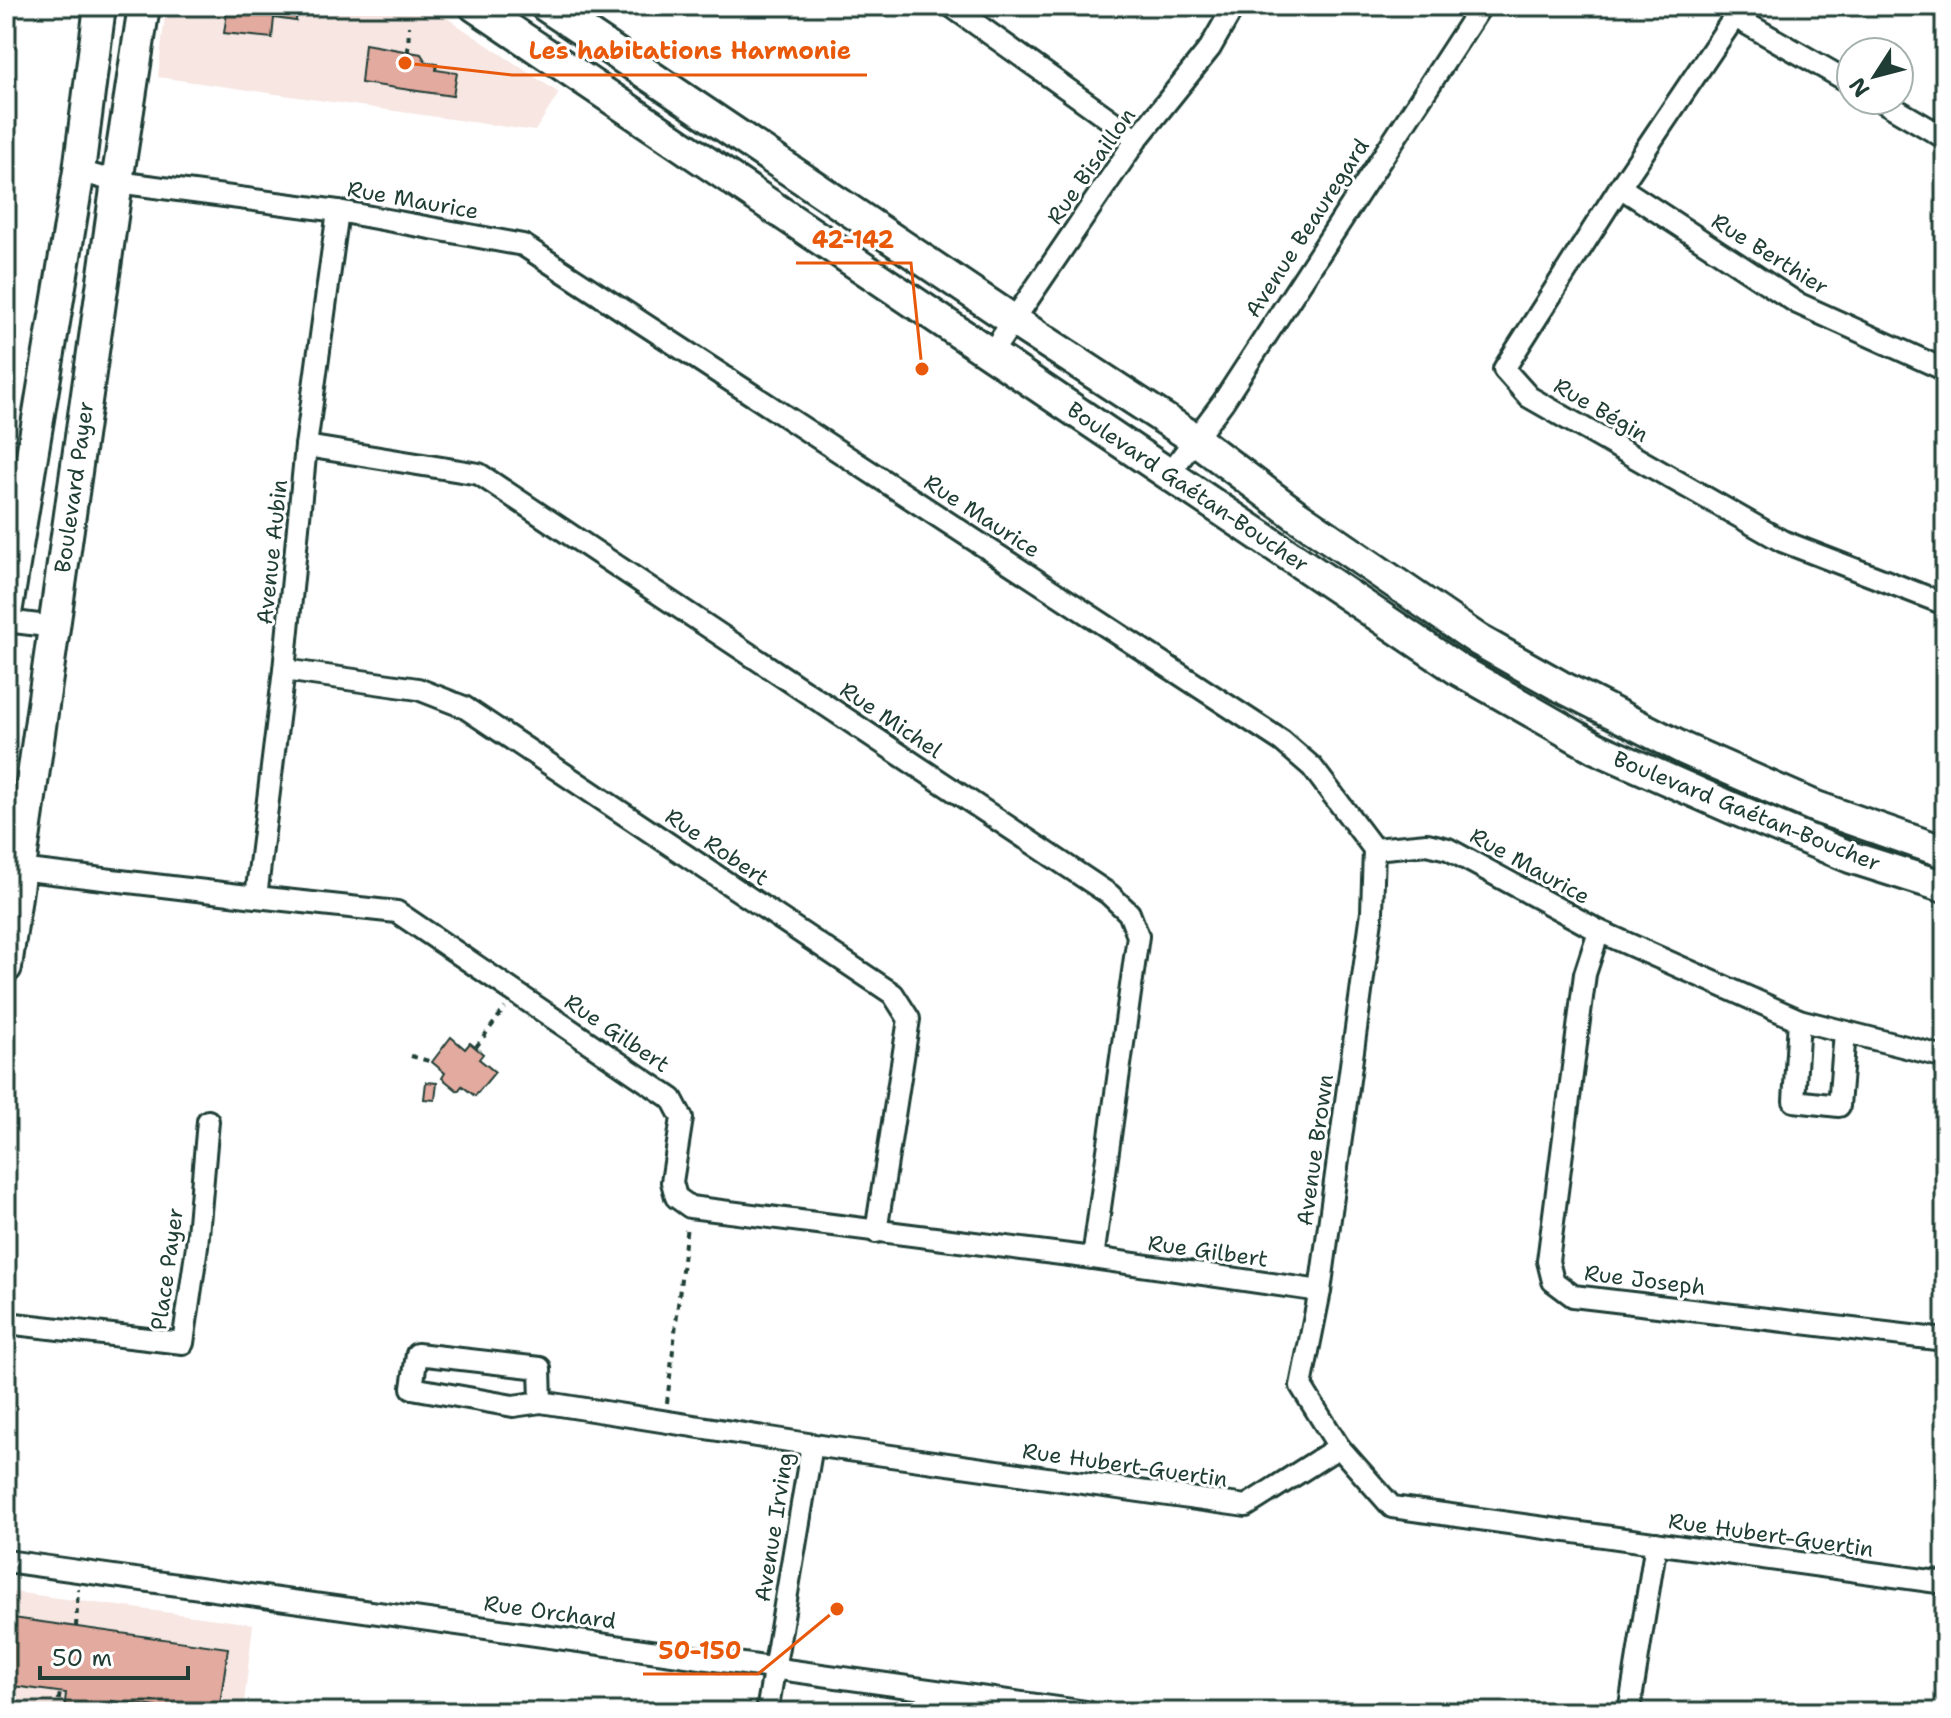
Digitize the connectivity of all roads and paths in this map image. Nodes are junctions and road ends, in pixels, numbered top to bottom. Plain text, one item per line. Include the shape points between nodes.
1 (100, 6) edge
2 (144, 6) edge
3 (329, 6) edge
4 (475, 6) edge
5 (951, 6) edge
6 (1234, 6) edge
7 (1481, 6) edge
8 (384, 8) edge
9 (553, 11) edge
10 (1739, 11) edge
11 (409, 26) dead end
12 (538, 48) junction
13 (408, 52) dead end
14 (1835, 73) edge
15 (1907, 116) edge
16 (1945, 138) edge
17 (1137, 139) junction
18 (79, 171) junction
19 (117, 182) junction
20 (1620, 187) junction
21 (338, 211) junction
22 (1014, 321) junction
23 (990, 355) junction
24 (1945, 370) edge
25 (1195, 439) junction
26 (306, 446) junction
27 (1169, 474) junction
28 (1945, 604) edge
29 (6, 613) edge
30 (6, 621) edge
31 (55, 627) junction
32 (284, 670) junction
33 (1374, 849) junction
34 (1945, 852) edge
35 (14, 868) edge
36 (1945, 887) edge
37 (256, 897) junction
38 (1599, 931) junction
39 (6, 967) edge
40 (516, 994) junction
41 (1799, 1020) junction
42 (1845, 1032) junction
43 (476, 1047) dead end
44 (411, 1056) dead end
45 (1945, 1057) edge
46 (432, 1062) dead end
47 (208, 1121) dead end
48 (690, 1207) junction
49 (876, 1232) junction
50 (1093, 1258) junction
51 (1320, 1291) junction
52 (6, 1323) edge
53 (1945, 1340) edge
54 (541, 1402) junction
55 (665, 1422) junction
56 (812, 1445) junction
57 (1339, 1447) junction
58 (1656, 1543) junction
59 (6, 1561) edge
60 (80, 1571) junction
61 (1945, 1583) edge
62 (76, 1627) dead end
63 (776, 1668) junction
64 (60, 1692) dead end
65 (57, 1712) edge
66 (767, 1712) edge
67 (1087, 1712) edge
68 (1629, 1712) edge

1 - 18 main road, Boulevard Payer
2 - 19 main road, Boulevard Payer
3 - 8 path
4 - 12 main road, Boulevard Gaétan-Boucher
5 - 17 street
6 - 17 street, Rue Bisaillon via 1210,48
7 - 25 street, Avenue Beauregard
9 - 12 main road
9 - 22 main road, Boulevard Gaétan-Boucher
10 - 14 street
10 - 20 street, Rue Bégin
11 - 13 path
12 - 23 main road, Boulevard Gaétan-Boucher
15 - 16 street
17 - 22 street, Rue Bisaillon
18 - 19 street, Rue Maurice
18 - 29 main road, Boulevard Payer
19 - 21 street, Rue Maurice
19 - 31 main road, Boulevard Payer
20 - 24 street, Rue Berthier via 1797,303
20 - 28 street, Rue Bégin via 1504,369 1529,397 1782,541
21 - 26 street, Avenue Aubin
21 - 33 street, Rue Maurice via 523,245 1282,741 1312,767
22 - 23 street, Rue Bisaillon
22 - 25 main road, Boulevard Gaétan-Boucher
23 - 27 main road, Boulevard Gaétan-Boucher
25 - 27 street, Avenue Beauregard
25 - 34 main road, Boulevard Gaétan-Boucher via 1480,641 1560,686 1816,807
26 - 32 street, Avenue Aubin
26 - 50 street, Rue Michel via 479,474 1109,894 1129,913 1138,936
27 - 36 main road, Boulevard Gaétan-Boucher via 1459,670 1596,748 1850,857
30 - 31 street
31 - 35 main road, Boulevard Payer
32 - 37 street, Avenue Aubin
32 - 49 street, Rue Robert via 418,689 464,707 893,994 909,1019
33 - 38 street, Rue Maurice via 1427,844 1448,849
33 - 51 street, Avenue Brown via 1372,912
35 - 37 street, Rue Gilbert
35 - 39 main road, Boulevard Payer
37 - 40 street, Rue Gilbert via 397,912
38 - 41 street, Rue Maurice
38 - 53 street, Rue Joseph via 1583,989 1548,1261 1553,1281 1573,1296
40 - 43 path
40 - 48 street, Rue Gilbert via 672,1099 682,1118 672,1182 676,1197
41 - 42 street, Rue Maurice
41 - 42 street via 1794,1101 1839,1106
42 - 45 street, Rue Maurice
44 - 46 path
47 - 52 street, Place Payer via 183,1343
48 - 49 street, Rue Gilbert
48 - 55 path
49 - 50 street, Rue Gilbert
50 - 51 street, Rue Gilbert
51 - 57 street, Avenue Brown via 1301,1386
54 - 54 street, Rue Hubert-Guertin via 513,1406 412,1388 417,1354 540,1368
54 - 55 street, Rue Hubert-Guertin
55 - 56 street, Rue Hubert-Guertin
56 - 57 street, Rue Hubert-Guertin via 1246,1506
56 - 63 street, Avenue Irving
57 - 58 street, Rue Hubert-Guertin via 1392,1507
58 - 61 street, Rue Hubert-Guertin
58 - 68 street
59 - 60 street, Rue Orchard
60 - 62 path
60 - 63 street, Rue Orchard
63 - 66 street, Avenue Irving
63 - 67 street, Rue Orchard
64 - 65 path

